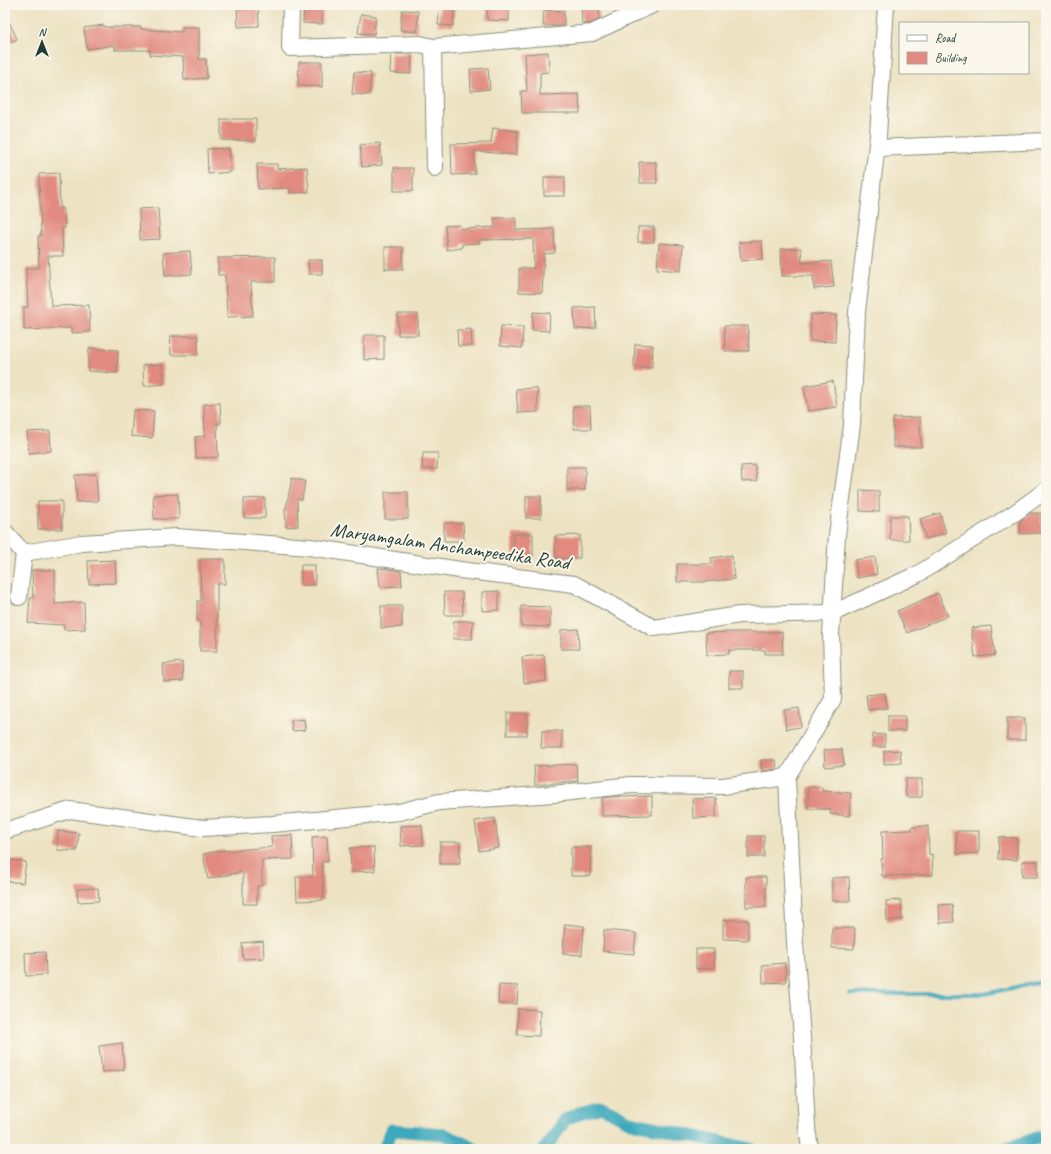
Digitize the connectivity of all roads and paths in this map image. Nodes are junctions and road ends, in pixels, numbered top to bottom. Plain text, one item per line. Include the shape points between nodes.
1 (291, 5) edge
2 (652, 5) edge
3 (886, 5) edge
4 (433, 47) junction
5 (1046, 141) edge
6 (877, 148) junction
7 (434, 168) dead end
8 (1046, 490) edge
9 (5, 532) edge
10 (24, 553) junction
11 (19, 597) dead end
12 (833, 613) junction
13 (786, 777) junction
14 (5, 831) edge
15 (810, 1149) edge

1 - 4 street via 290,48 420,44
2 - 4 street via 592,33
3 - 6 street
4 - 7 street
5 - 6 street
6 - 12 street via 857,312 852,425 837,535
8 - 12 street, Maryamgalam Anchampeedika Road via 918,574
9 - 10 street
10 - 11 street
10 - 12 street, Maryamgalam Anchampeedika Road via 82,544 176,537 310,547 574,584 654,628 740,615
12 - 13 street via 833,699
13 - 14 street via 723,786 631,785 554,794 439,802 399,812 202,828 70,810
13 - 15 street

